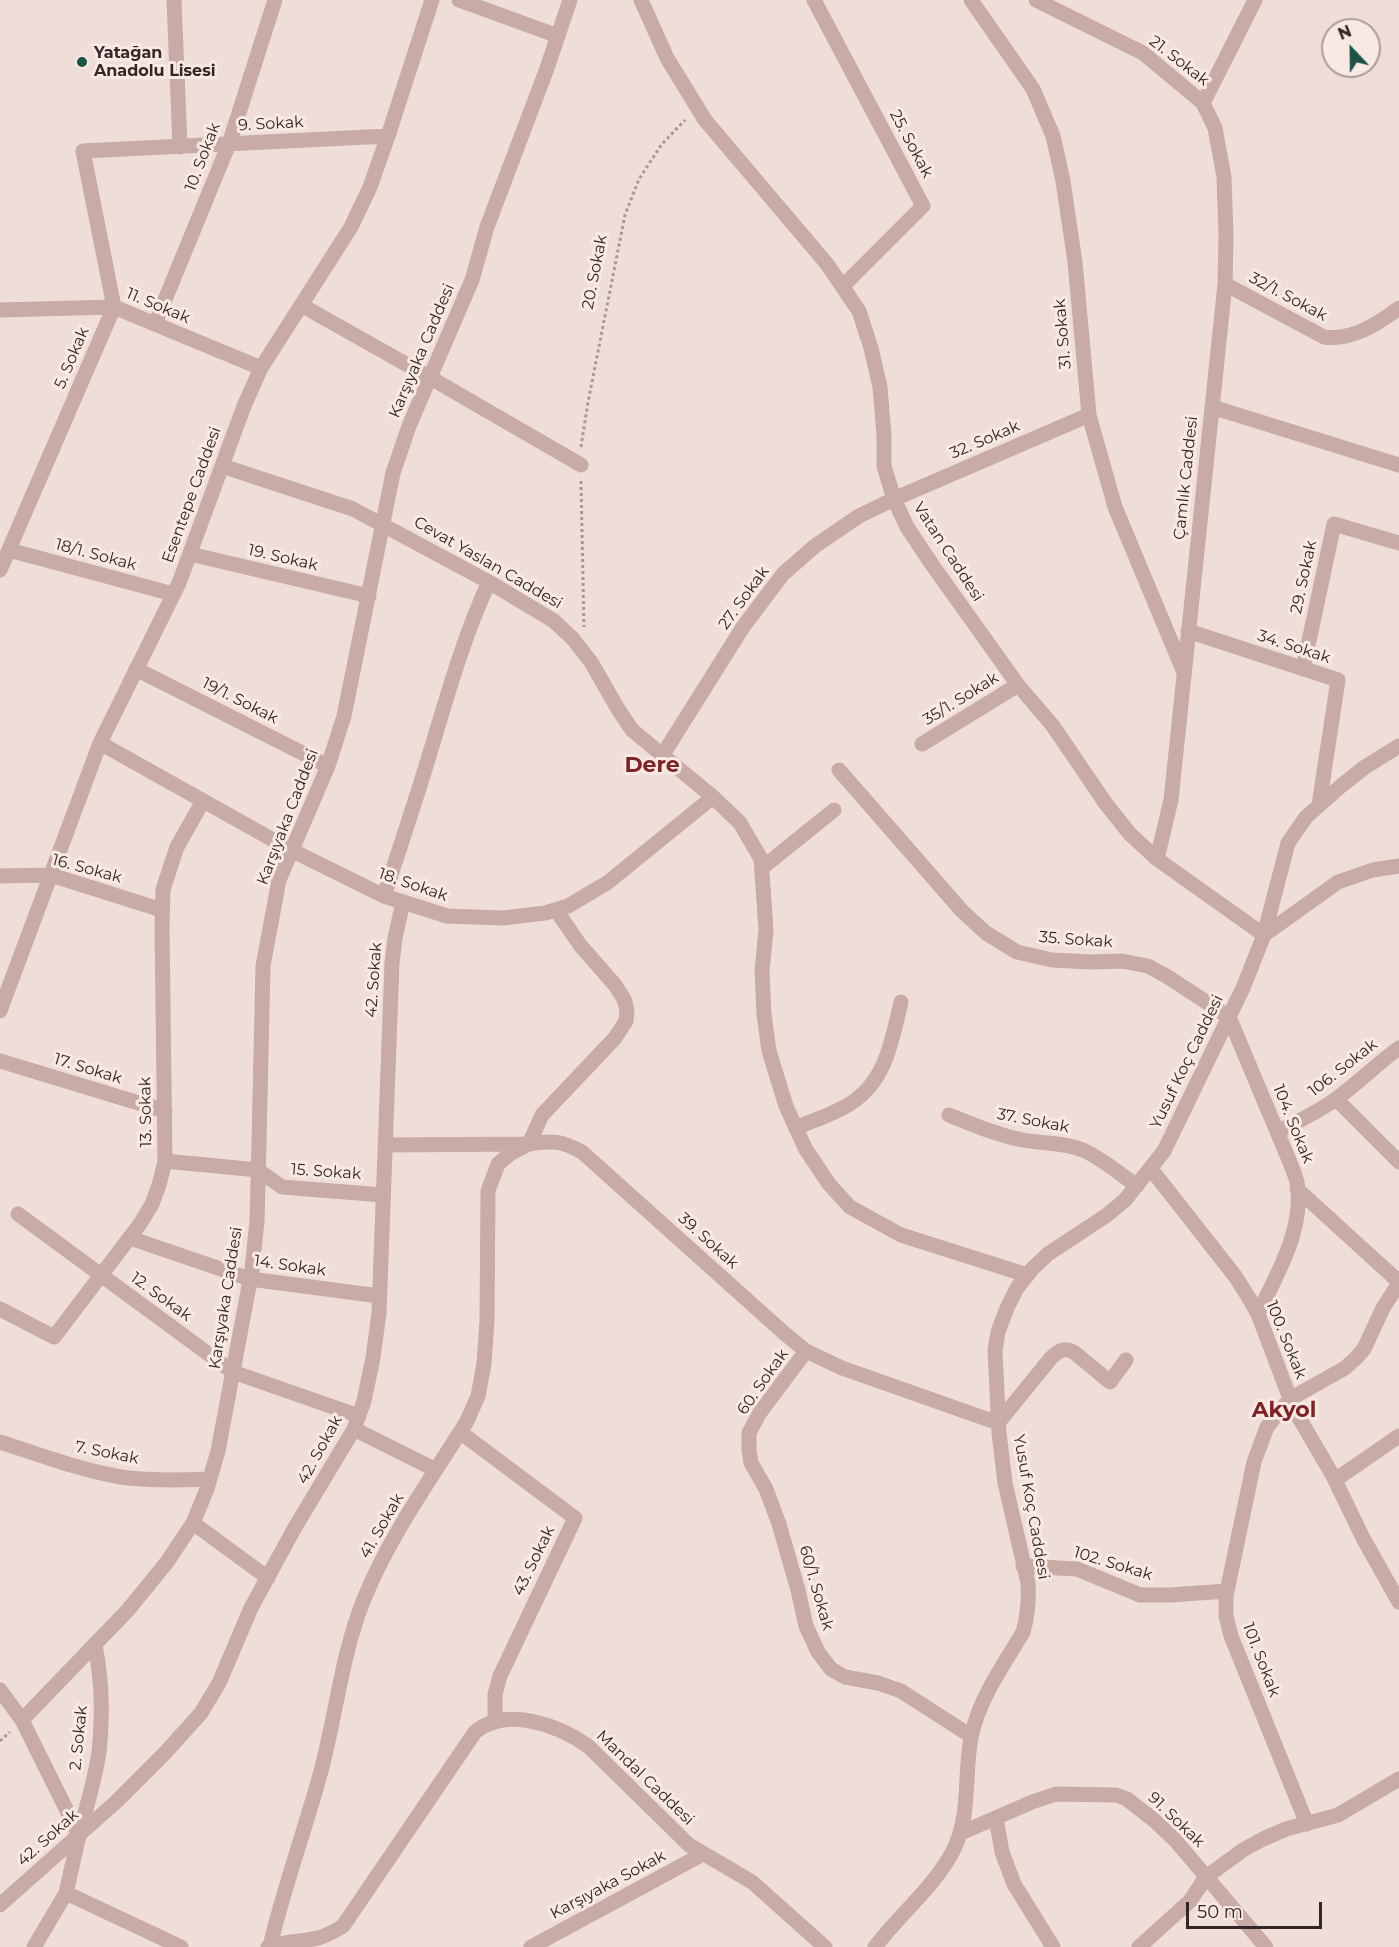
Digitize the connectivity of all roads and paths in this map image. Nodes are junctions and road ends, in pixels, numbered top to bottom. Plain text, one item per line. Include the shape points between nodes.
1 (174, 0) edge
2 (275, 0) edge
3 (432, 0) edge
4 (459, 0) edge
5 (570, 0) edge
6 (641, 0) edge
7 (814, 0) edge
8 (971, 0) edge
9 (1036, 0) edge
10 (1255, 0) edge
11 (558, 36) junction
12 (1203, 103) junction
13 (697, 108) junction
14 (388, 136) junction
15 (229, 144) junction
16 (180, 147) junction
17 (1225, 284) junction
18 (843, 286) junction
19 (301, 305) junction
20 (114, 307) junction
21 (1399, 308) edge
22 (0, 310) edge
23 (155, 324) junction
24 (261, 368) junction
25 (429, 377) junction
26 (1212, 407) junction
27 (1089, 415) junction
28 (580, 465) junction
29 (1399, 465) edge
30 (222, 466) junction
31 (894, 499) junction
32 (383, 524) junction
33 (1399, 543) edge
34 (9, 550) junction
35 (190, 554) junction
36 (0, 570) edge
37 (489, 582) junction
38 (173, 594) junction
39 (369, 596) junction
40 (1188, 631) junction
41 (584, 653) junction
42 (136, 669) junction
43 (1303, 669) junction
44 (1184, 672) junction
45 (1018, 685) junction
46 (100, 743) junction
47 (922, 744) dead end
48 (1399, 746) edge
49 (662, 756) junction
50 (328, 766) junction
51 (839, 770) dead end
52 (713, 797) junction
53 (203, 801) junction
54 (1319, 805) junction
55 (834, 810) dead end
56 (291, 850) junction
57 (1157, 859) junction
58 (1399, 866) edge
59 (762, 868) junction
60 (51, 875) junction
61 (0, 876) edge
62 (384, 896) junction
63 (404, 902) junction
64 (162, 910) junction
65 (556, 910) junction
66 (1264, 935) junction
67 (901, 1002) dead end
68 (0, 1011) edge
69 (1229, 1017) junction
70 (1399, 1048) edge
71 (0, 1061) edge
72 (1336, 1099) junction
73 (165, 1111) junction
74 (949, 1115) dead end
75 (796, 1128) junction
76 (1277, 1132) junction
77 (529, 1144) junction
78 (385, 1145) junction
79 (165, 1161) junction
80 (1399, 1162) edge
81 (1151, 1169) junction
82 (258, 1170) junction
83 (1137, 1186) junction
84 (1297, 1189) junction
85 (383, 1195) junction
86 (18, 1214) dead end
87 (130, 1238) junction
88 (1027, 1275) junction
89 (102, 1276) junction
90 (250, 1279) junction
91 (1399, 1282) edge
92 (379, 1296) junction
93 (0, 1309) edge
94 (1258, 1314) junction
95 (806, 1351) junction
96 (1126, 1360) dead end
97 (233, 1372) junction
98 (1290, 1399) junction
99 (357, 1422) junction
100 (998, 1424) junction
101 (460, 1432) junction
102 (749, 1433) joint
103 (1399, 1436) edge
104 (0, 1442) edge
105 (436, 1470) junction
106 (210, 1479) junction
107 (1335, 1480) junction
108 (193, 1522) junction
109 (1023, 1566) junction
110 (268, 1578) junction
111 (1227, 1591) junction
112 (1399, 1602) edge
113 (95, 1645) junction
114 (0, 1690) edge
115 (22, 1720) junction
116 (495, 1721) junction
117 (971, 1736) junction
118 (1399, 1779) edge
119 (996, 1818) junction
120 (1307, 1824) junction
121 (961, 1833) junction
122 (80, 1835) junction
123 (703, 1854) junction
124 (1206, 1877) junction
125 (66, 1893) junction
126 (0, 1905) edge
127 (303, 1946) edge
128 (34, 1947) edge
129 (181, 1947) edge
130 (269, 1947) edge
131 (531, 1947) edge
132 (825, 1947) edge
133 (875, 1947) edge
134 (1053, 1947) edge
135 (1139, 1947) edge
136 (1266, 1947) edge

1 - 16 street
2 - 15 street, 10. Sokak
3 - 14 street, Esentepe Caddesi
4 - 11 street
5 - 11 street, Karşıyaka Caddesi
6 - 13 street, Vatan Caddesi via 667,58
7 - 18 street, 25. Sokak via 924,206
8 - 27 street, 31. Sokak via 1033,89 1053,136 1075,262
9 - 12 street, 21. Sokak via 1143,53
10 - 12 street
11 - 25 street, Karşıyaka Caddesi via 487,227 472,280
12 - 17 street, Çamlık Caddesi via 1215,128 1224,177
13 - 18 street, Vatan Caddesi
13 - 28 path, 20. Sokak via 662,144 639,179 625,215 588,402
14 - 15 street, 9. Sokak
14 - 19 street, Esentepe Caddesi via 351,226
15 - 16 street, 9. Sokak
15 - 23 street, 10. Sokak
16 - 20 street, 9. Sokak via 83,151
17 - 21 street, 32/1. Sokak via 1309,330 1337,339 1356,334
17 - 26 street, Çamlık Caddesi
18 - 31 street, Vatan Caddesi via 859,311 871,348 880,387 884,466
19 - 24 street, Esentepe Caddesi
19 - 25 street
20 - 22 street, 11. Sokak
20 - 23 street, 11. Sokak
20 - 34 street, 5. Sokak
23 - 24 street, 11. Sokak
24 - 30 street, Esentepe Caddesi
25 - 28 street
25 - 32 street, Karşıyaka Caddesi via 393,473
26 - 29 street
26 - 40 street, Çamlık Caddesi
27 - 31 street, 32. Sokak
27 - 44 street, 31. Sokak via 1115,507
28 - 41 path, 20. Sokak
30 - 32 street, Cevat Yaslan Caddesi via 353,509
30 - 35 street, Esentepe Caddesi
31 - 45 street, Vatan Caddesi via 933,566
31 - 49 street, 27. Sokak via 859,516 783,574 743,627
32 - 37 street, Cevat Yaslan Caddesi
32 - 39 street, Karşıyaka Caddesi
33 - 43 street, 29. Sokak via 1334,524
34 - 36 street, 5. Sokak
34 - 38 street, 18/1. Sokak
35 - 38 street, Esentepe Caddesi
35 - 39 street, 19. Sokak
37 - 41 street, Cevat Yaslan Caddesi via 554,621
37 - 62 street via 455,669
38 - 42 street, Esentepe Caddesi
39 - 50 street, Karşıyaka Caddesi via 344,716
40 - 43 street, 34. Sokak
40 - 44 street, Çamlık Caddesi
41 - 49 street, Cevat Yaslan Caddesi via 632,730
42 - 46 street, Esentepe Caddesi
42 - 50 street, 19/1. Sokak
43 - 54 street, 34. Sokak via 1338,681
44 - 57 street, Çamlık Caddesi via 1171,800
45 - 47 street, 35/1. Sokak
45 - 57 street, Vatan Caddesi via 1053,726 1106,804
46 - 53 street, 18. Sokak
46 - 60 street, Esentepe Caddesi
48 - 54 street, Yusuf Koç Caddesi via 1365,767
49 - 52 street, Cevat Yaslan Caddesi
50 - 56 street, Karşıyaka Caddesi
51 - 69 street, 35. Sokak via 962,911 986,933 1017,952 1052,960 1122,961 1148,966
52 - 59 street, Cevat Yaslan Caddesi via 740,823 761,859
52 - 65 street, 18. Sokak via 607,884
53 - 56 street, 18. Sokak
53 - 64 street, 13. Sokak via 177,847 163,890
54 - 66 street, Yusuf Koç Caddesi via 1288,843
55 - 59 street
56 - 62 street, 18. Sokak
56 - 82 street, Karşıyaka Caddesi via 279,880 263,966
57 - 66 street, Vatan Caddesi
58 - 66 street via 1338,882
59 - 75 street, Cevat Yaslan Caddesi via 766,930 762,971 764,1014 769,1051
60 - 61 street, 16. Sokak
60 - 64 street, 16. Sokak
60 - 68 street, Esentepe Caddesi
62 - 63 street, 18. Sokak
63 - 65 street, 18. Sokak via 447,916 479,918 529,916
63 - 78 street, 42. Sokak via 392,963
64 - 73 street, 13. Sokak
65 - 77 street via 624,999 626,1021 615,1038 542,1115
66 - 69 street, Yusuf Koç Caddesi
67 - 75 street via 890,1052 877,1078 851,1103
69 - 76 street, 104. Sokak
69 - 81 street, Yusuf Koç Caddesi via 1172,1136
70 - 72 street, 106. Sokak
71 - 73 street, 17. Sokak
72 - 76 street, 106. Sokak
72 - 80 street
73 - 79 street, 13. Sokak
74 - 83 street, 37. Sokak via 998,1135 1083,1150
75 - 88 street, Cevat Yaslan Caddesi via 829,1185 850,1207 901,1235
76 - 84 street, 104. Sokak
77 - 78 street, 39. Sokak
77 - 95 street, 39. Sokak via 566,1143 582,1152
77 - 101 street, 41. Sokak via 498,1164 490,1185 484,1364 478,1396
78 - 85 street, 42. Sokak
79 - 82 street, 15. Sokak
79 - 87 street, 13. Sokak via 152,1204
81 - 83 street, Yusuf Koç Caddesi
81 - 94 street, 100. Sokak via 1235,1276
82 - 85 street, 15. Sokak via 282,1187
82 - 90 street, Karşıyaka Caddesi
83 - 88 street, Yusuf Koç Caddesi via 1107,1215 1048,1254
84 - 91 street
84 - 94 street, 104. Sokak via 1291,1239
85 - 92 street, 42. Sokak
86 - 89 street, 12. Sokak
87 - 89 street, 13. Sokak
87 - 90 street, 14. Sokak
88 - 100 street, Yusuf Koç Caddesi via 1006,1308 998,1332
89 - 93 street, 13. Sokak via 54,1337
89 - 97 street, 12. Sokak
90 - 92 street, 14. Sokak
90 - 97 street, Karşıyaka Caddesi
91 - 98 street via 1356,1358
92 - 99 street, 42. Sokak via 373,1358
94 - 98 street, 100. Sokak
95 - 100 street, 39. Sokak via 842,1368
95 - 102 street, 60. Sokak
96 - 100 street via 1110,1382 1069,1349 1062,1350 1051,1358
97 - 99 street, 12. Sokak
97 - 106 street, Karşıyaka Caddesi
98 - 107 street, 100. Sokak
98 - 111 street, 101. Sokak via 1267,1427 1254,1462
99 - 105 street, 12. Sokak
99 - 110 street, 42. Sokak
100 - 109 street, Yusuf Koç Caddesi via 1005,1483
101 - 105 street, 41. Sokak
101 - 116 street, 43. Sokak via 575,1518 500,1676
102 - 117 street, 60/1. Sokak via 751,1463 779,1524 806,1626 818,1652 831,1669 845,1677 901,1691
103 - 107 street
104 - 106 street, 7. Sokak via 122,1477
105 - 130 street, 41. Sokak via 381,1562 363,1601 322,1769
106 - 108 street, Karşıyaka Caddesi
107 - 112 street, 100. Sokak
108 - 110 street
108 - 113 street, Karşıyaka Caddesi via 167,1562
109 - 111 street, 102. Sokak via 1077,1569 1140,1594
109 - 117 street, Yusuf Koç Caddesi via 1029,1599 1023,1632 978,1708
110 - 122 street, 42. Sokak via 201,1713 165,1754
111 - 120 street, 101. Sokak via 1226,1616 1231,1636
113 - 115 street, Karşıyaka Caddesi
113 - 122 street, 2. Sokak via 101,1676 99,1753
114 - 115 street, 2. Sokak
115 - 122 street, 2. Sokak
116 - 123 street, Mandal Caddesi via 530,1721 573,1736 588,1746 678,1836
116 - 127 street via 475,1732 343,1926 323,1942
117 - 121 street, Yusuf Koç Caddesi
118 - 120 street via 1338,1815
119 - 121 street, 91. Sokak
119 - 124 street, 91. Sokak via 1056,1794 1116,1795 1155,1821
119 - 134 street via 1002,1852 1014,1884
120 - 124 street via 1263,1839
121 - 133 street, Yusuf Koç Caddesi via 933,1881
122 - 125 street, 2. Sokak
122 - 126 street, 42. Sokak
123 - 131 street, Karşıyaka Sokak
123 - 132 street, Mandal Caddesi via 752,1882
124 - 135 street via 1190,1901
124 - 136 street, 91. Sokak
125 - 128 street, 2. Sokak
125 - 129 street
127 - 130 street via 289,1943

